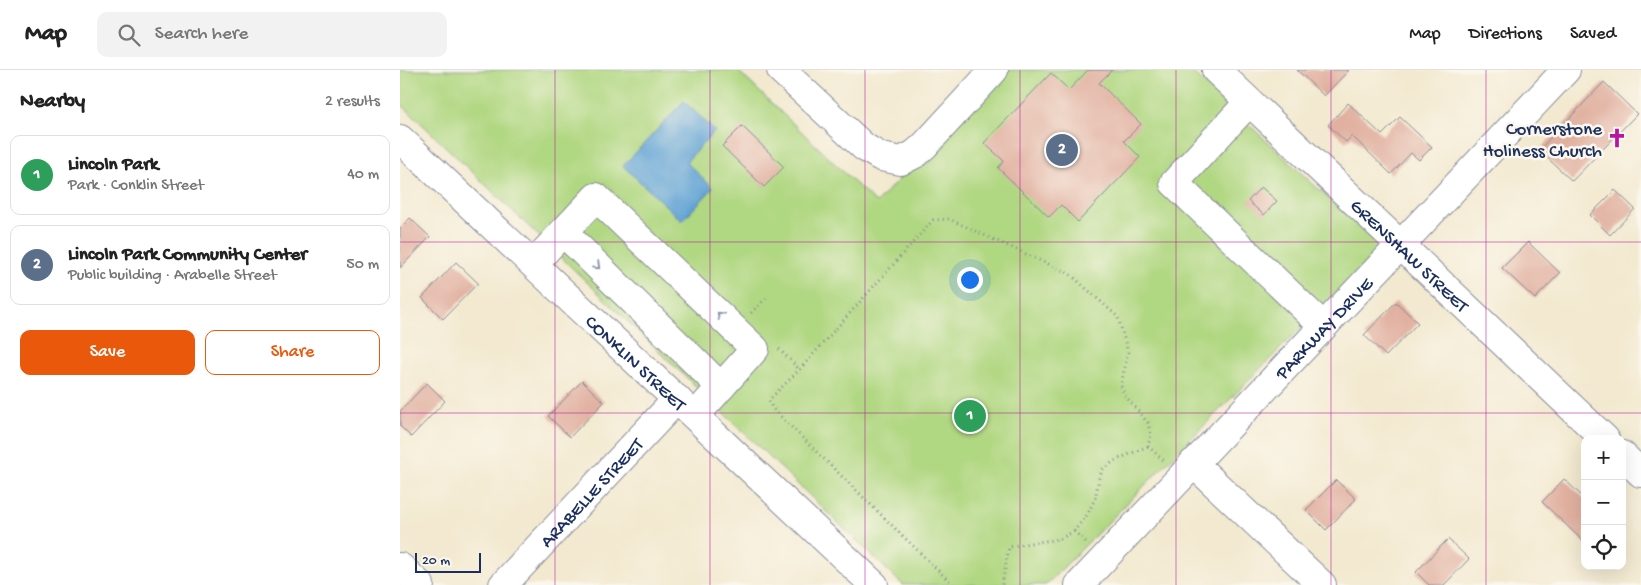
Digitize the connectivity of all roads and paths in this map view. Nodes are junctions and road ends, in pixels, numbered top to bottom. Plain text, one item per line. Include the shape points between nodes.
1 (781, 70) edge
2 (994, 70) edge
3 (1216, 70) edge
4 (1566, 70) edge
5 (1249, 102) junction
6 (400, 139) edge
7 (563, 232) junction
8 (1401, 245) junction
9 (533, 264) junction
10 (1324, 326) junction
11 (721, 387) junction
12 (686, 408) junction
13 (1601, 435) edge
14 (1626, 459) edge
15 (1194, 463) junction
16 (1641, 473) edge
17 (400, 567) edge
18 (420, 585) edge
19 (503, 585) edge
20 (874, 585) edge
21 (953, 585) edge
22 (1002, 585) edge
23 (1080, 585) edge
24 (1322, 585) edge

1 - 2 street via 864,147 881,157 901,161 925,145
3 - 5 street, GRENSHAW STREET
4 - 8 street, PARKWAY DRIVE
5 - 8 street, GRENSHAW STREET
5 - 10 street via 1174,183
6 - 9 street, CONKLIN STREET
7 - 9 street
7 -> 11 street
11 -> 7 street, ARABELLE STREET via 755,349 596,197
8 - 10 street, PARKWAY DRIVE
8 - 13 street, GRENSHAW STREET
9 - 12 street, CONKLIN STREET
10 - 15 street, PARKWAY DRIVE
11 - 12 street, ARABELLE STREET
12 - 19 street, ARABELLE STREET
12 - 20 street, CONKLIN STREET
14 - 16 street
15 - 23 street, PARKWAY DRIVE
15 - 24 street
17 - 18 street
21 - 22 path via 772,408 770,400 933,220 949,219 1070,274 1118,317 1128,352 1121,385 1124,394 1148,423 1151,435 1148,446 1103,469 1095,499 1074,531 1060,539 1009,547

